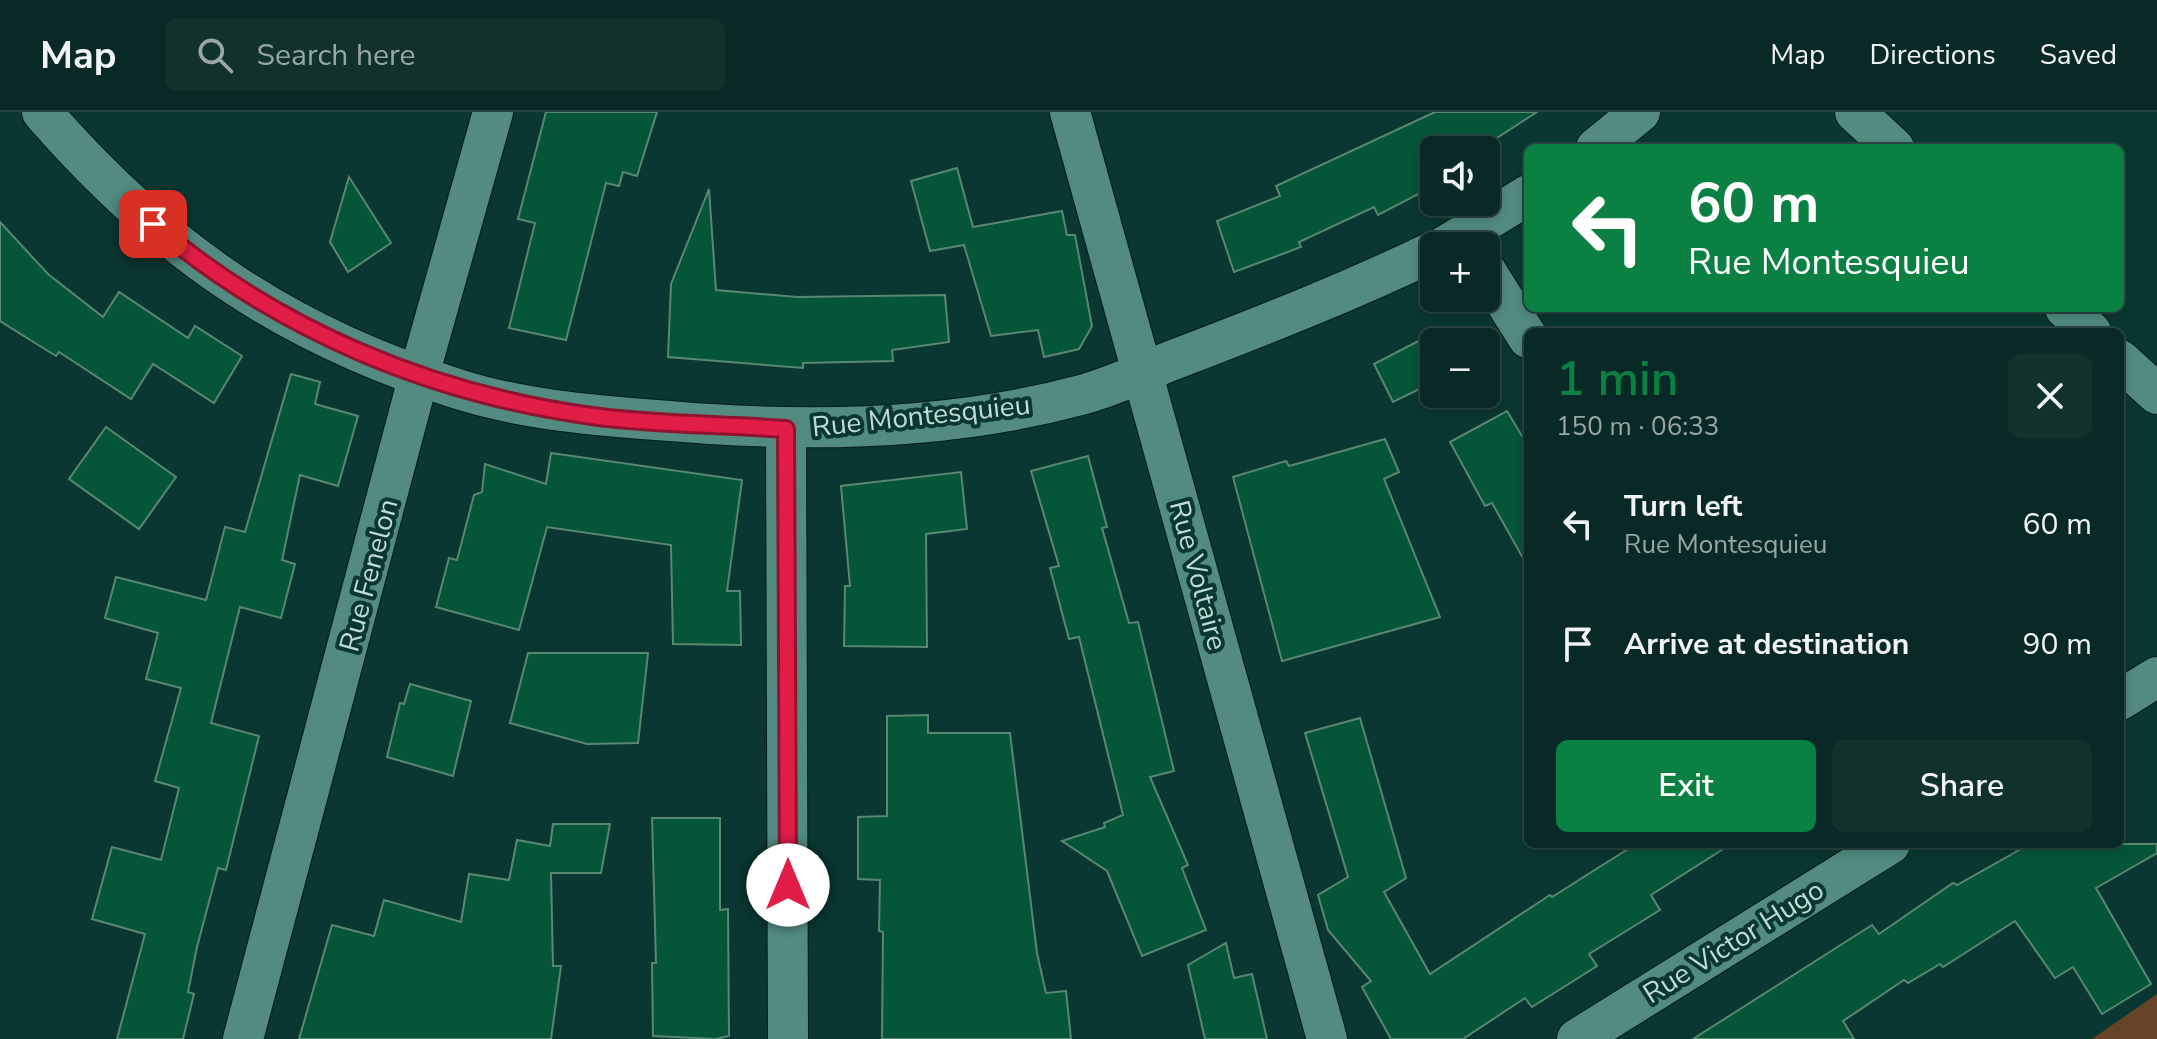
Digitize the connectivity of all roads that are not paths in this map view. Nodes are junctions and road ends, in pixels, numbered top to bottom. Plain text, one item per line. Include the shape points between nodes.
1 (42, 112) edge
2 (493, 112) edge
3 (1070, 112) edge
4 (1640, 112) edge
5 (1855, 112) edge
6 (1601, 144) edge
7 (1890, 144) edge
8 (1524, 198) edge
9 (1472, 232) edge
10 (1420, 259) edge
11 (1500, 293) edge
12 (2069, 312) edge
13 (2087, 328) edge
14 (1524, 332) edge
15 (2124, 364) edge
16 (1143, 373) junction
17 (419, 375) junction
18 (2157, 394) edge
19 (786, 429) junction
20 (2157, 677) edge
21 (2124, 698) edge
22 (1864, 851) edge
23 (243, 1039) edge
24 (788, 1039) edge
25 (1327, 1039) edge
26 (1577, 1039) edge

1 - 17 street, Rue Montesquieu via 94,171 187,254 238,289 377,363
2 - 17 street, Rue Fenelon
3 - 16 street, Rue Voltaire
4 - 6 street
5 - 7 street
8 - 9 street, Rue Montesquieu
10 - 16 street, Rue Montesquieu
11 - 14 street
12 - 13 street
15 - 18 street
16 - 19 street, Rue Montesquieu via 1080,396 977,414
16 - 25 street, Rue Voltaire
17 - 19 street, Rue Montesquieu via 461,390 592,416
17 - 23 street, Rue Fenelon
19 - 24 street
20 - 21 street
22 - 26 street, Rue Victor Hugo

